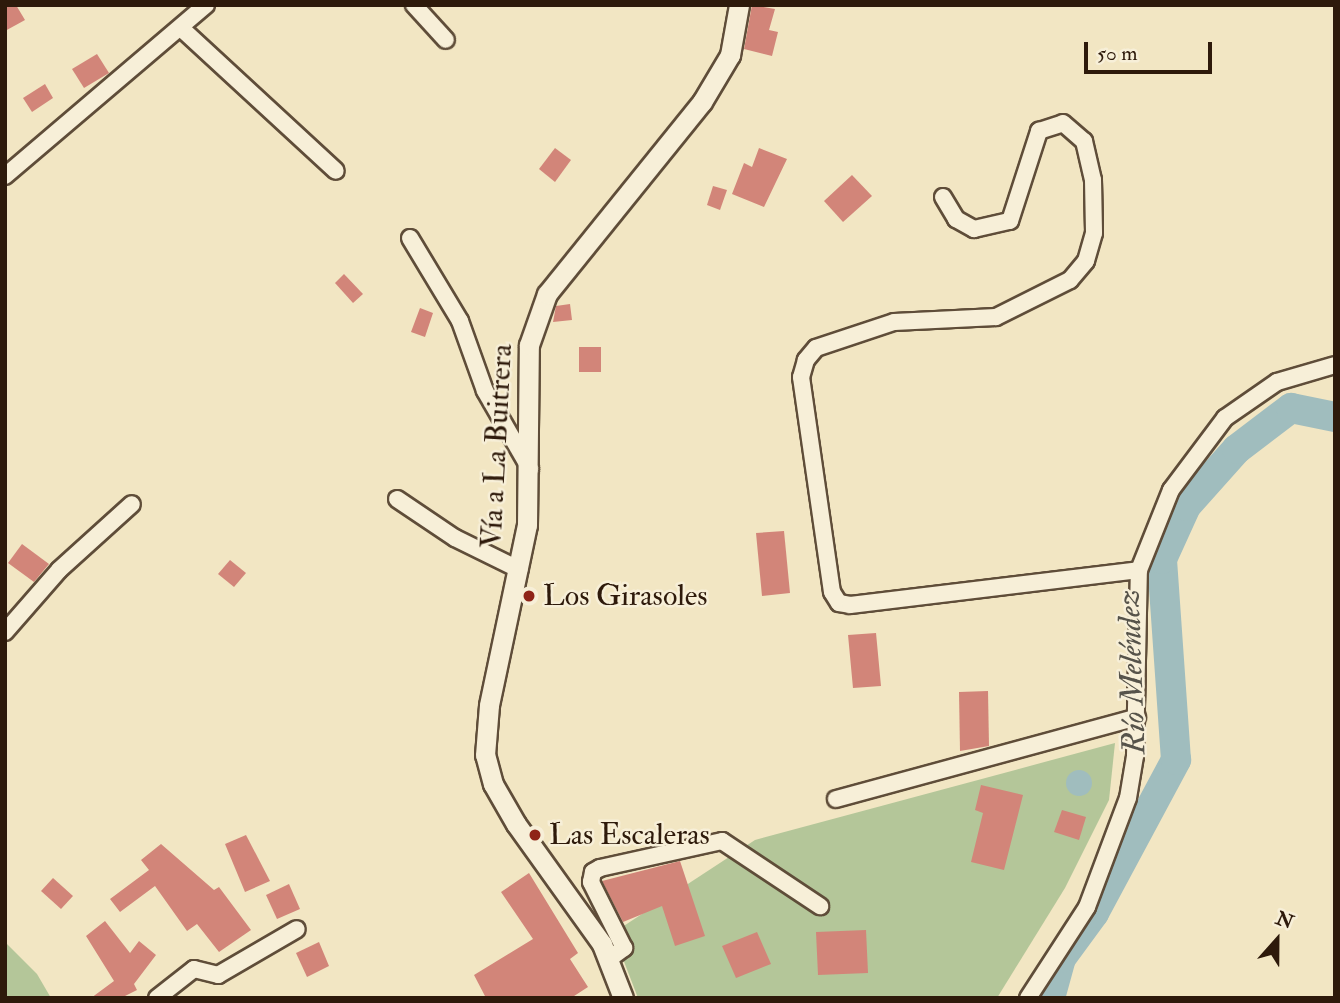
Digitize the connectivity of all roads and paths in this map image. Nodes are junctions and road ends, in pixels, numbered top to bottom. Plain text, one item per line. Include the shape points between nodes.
1 (206, 5) edge
2 (414, 5) edge
3 (739, 5) edge
4 (182, 29) junction
5 (446, 40) dead end
6 (336, 171) dead end
7 (5, 176) edge
8 (943, 197) dead end
9 (410, 237) dead end
10 (1335, 365) edge
11 (530, 469) junction
12 (397, 499) dead end
13 (132, 504) dead end
14 (520, 570) junction
15 (1139, 570) junction
16 (5, 632) edge
17 (1137, 717) junction
18 (836, 799) dead end
19 (820, 906) dead end
20 (297, 929) dead end
21 (609, 959) junction
22 (157, 998) edge
23 (623, 998) edge
24 (1028, 998) edge

1 - 4 street
2 - 5 street
3 - 11 street, Vía a La Buitrera via 730,55 702,102 547,294 535,316 527,371
4 - 6 street
4 - 7 street
8 - 15 street via 956,219 974,229 1010,222 1039,131 1063,123 1084,141 1093,180 1094,233 1086,261 1070,280 996,317 894,322 816,348 806,360 800,377 832,592 839,603 850,605
9 - 11 street via 460,321 485,391
10 - 15 street via 1277,382 1225,418 1171,490
11 - 14 street, Vía a La Buitrera
12 - 14 street via 454,538
13 - 16 street via 59,570
14 - 21 street, Vía a La Buitrera via 489,705 485,755 493,783 516,824
15 - 17 street
17 - 18 street
17 - 24 street via 1128,798 1105,862 1087,907
19 - 21 street via 722,841 650,855 593,872 592,882 624,948
20 - 22 street via 218,975 194,969
21 - 23 street, Vía a La Buitrera

